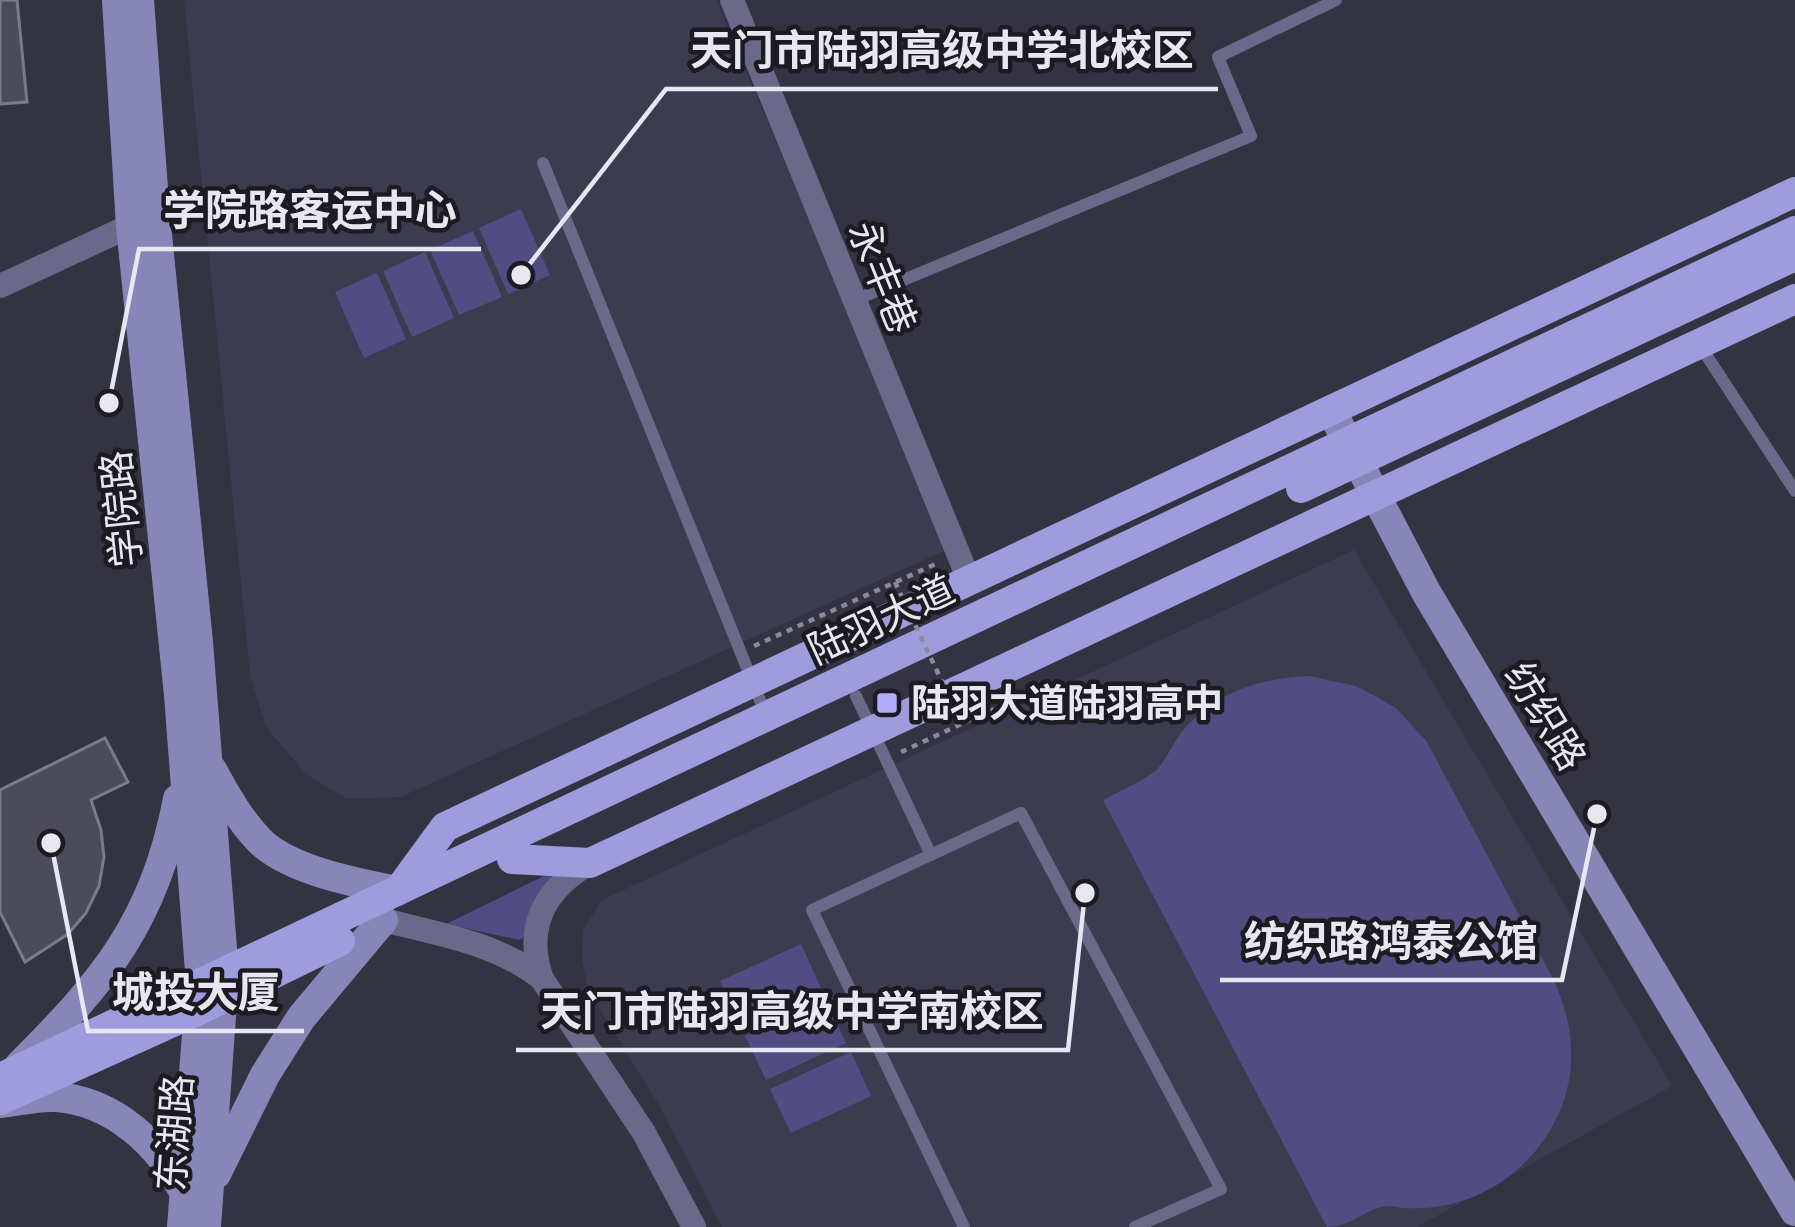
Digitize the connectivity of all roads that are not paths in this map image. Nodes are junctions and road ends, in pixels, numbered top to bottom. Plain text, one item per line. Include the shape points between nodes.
1 (117, 0) edge
2 (139, 0) edge
3 (731, 0) edge
4 (1336, 0) edge
5 (543, 164) dead end
6 (1795, 192) edge
7 (143, 220) junction
8 (1795, 232) edge
9 (1795, 256) edge
10 (0, 286) edge
11 (1795, 299) edge
12 (854, 300) junction
13 (1699, 344) junction
14 (1331, 410) junction
15 (1353, 452) junction
16 (1795, 491) edge
17 (1375, 495) junction
18 (963, 567) junction
19 (752, 682) junction
20 (856, 697) junction
21 (766, 716) junction
22 (872, 731) junction
23 (196, 762) junction
24 (931, 855) junction
25 (512, 859) junction
26 (590, 862) junction
27 (398, 891) junction
28 (383, 920) junction
29 (542, 979) junction
30 (212, 992) junction
31 (3, 1085) edge
32 (196, 1192) junction
33 (1793, 1213) edge
34 (182, 1227) edge
35 (206, 1227) edge
36 (694, 1227) edge
37 (964, 1227) edge
38 (1136, 1227) edge

1 - 7 main road, 学院路
2 - 7 main road, 学院路
3 - 12 street, 永丰巷
4 - 12 lane via 1218,57 1251,136
5 - 19 lane
6 - 14 main road
7 - 10 street
7 - 23 main road, 学院路 via 199,642
8 - 15 main road, 陆羽大道
9 - 15 main road, 陆羽大道
11 - 13 main road
12 - 18 street, 永丰巷
13 - 16 lane
13 - 17 main road
14 - 15 main road, 纺织路
14 - 18 main road
15 - 17 main road, 纺织路
15 - 20 main road, 陆羽大道
15 - 21 main road, 陆羽大道
17 - 22 main road
17 - 33 main road, 纺织路
18 - 19 main road
19 - 21 lane
19 - 27 main road via 445,827
20 - 22 lane
20 - 25 main road, 陆羽大道
21 - 27 main road, 陆羽大道
22 - 24 lane
22 - 26 main road
23 - 27 main road via 262,843 305,867
23 - 30 main road, 学院路
23 - 31 main road via 133,932
24 - 37 lane via 812,910
24 - 38 lane via 1021,813 1221,1189
25 - 26 main road
25 - 28 main road, 陆羽大道
26 - 29 street via 562,882 540,918 534,940
27 - 30 main road, 陆羽大道
28 - 29 street via 497,951
28 - 30 main road, 陆羽大道
28 - 32 main road via 289,1037
29 - 36 street via 644,1133
30 - 31 main road, 陆羽大道
30 - 32 main road, 东湖路
31 - 32 main road via 82,1101 125,1123
32 - 34 main road, 东湖路
32 - 35 main road, 东湖路

